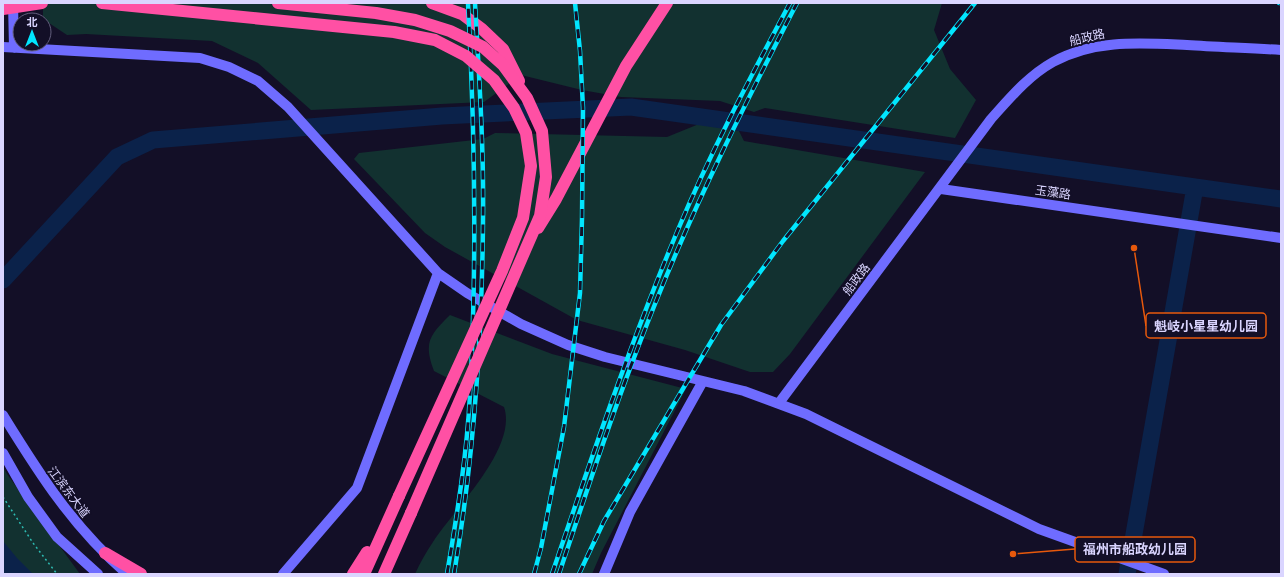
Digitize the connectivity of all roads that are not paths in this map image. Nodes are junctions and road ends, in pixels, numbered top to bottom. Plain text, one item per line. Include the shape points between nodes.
1 (42, 3) edge
2 (102, 3) edge
3 (278, 3) edge
4 (432, 3) edge
5 (667, 3) edge
6 (3, 9) edge
7 (52, 50) edge
8 (1281, 50) edge
9 (527, 98) junction
10 (941, 189) junction
11 (1281, 238) edge
12 (528, 244) junction
13 (438, 273) junction
14 (703, 381) junction
15 (779, 403) junction
16 (3, 415) edge
17 (3, 453) edge
18 (387, 523) junction
19 (105, 553) junction
20 (98, 574) edge
21 (127, 574) edge
22 (141, 574) edge
23 (283, 574) edge
24 (353, 574) edge
25 (364, 574) edge
26 (384, 574) edge
27 (604, 574) edge
28 (1164, 574) edge

1 - 6 highway, bridge
2 - 18 highway, bridge via 394,32 435,40 466,56 494,80 514,108 526,133 531,166 523,218 502,271
3 - 9 highway, bridge via 376,13 415,20 450,31 483,47 503,65
4 - 9 highway, bridge via 462,14 503,49
5 - 12 highway, bridge via 626,66 556,199
7 - 13 street via 200,58 229,67 258,81 288,107
8 - 10 street, 船政路 via 1119,44 1085,48 1064,56 1027,80 976,140
9 - 12 highway, bridge via 542,131 546,177 540,216
10 - 11 street, 玉藻路
10 - 15 street, 船政路
12 - 26 highway, bridge
13 - 14 street via 521,324 561,342 605,357
13 - 23 street via 357,488
14 - 15 street
14 - 27 street via 630,512
15 - 28 street via 1039,529
16 - 19 street, 江滨东大道 via 42,478 75,522
17 - 20 street via 28,496 58,537
18 - 24 highway
18 - 25 highway
19 - 21 street, 江滨东大道
19 - 22 highway

